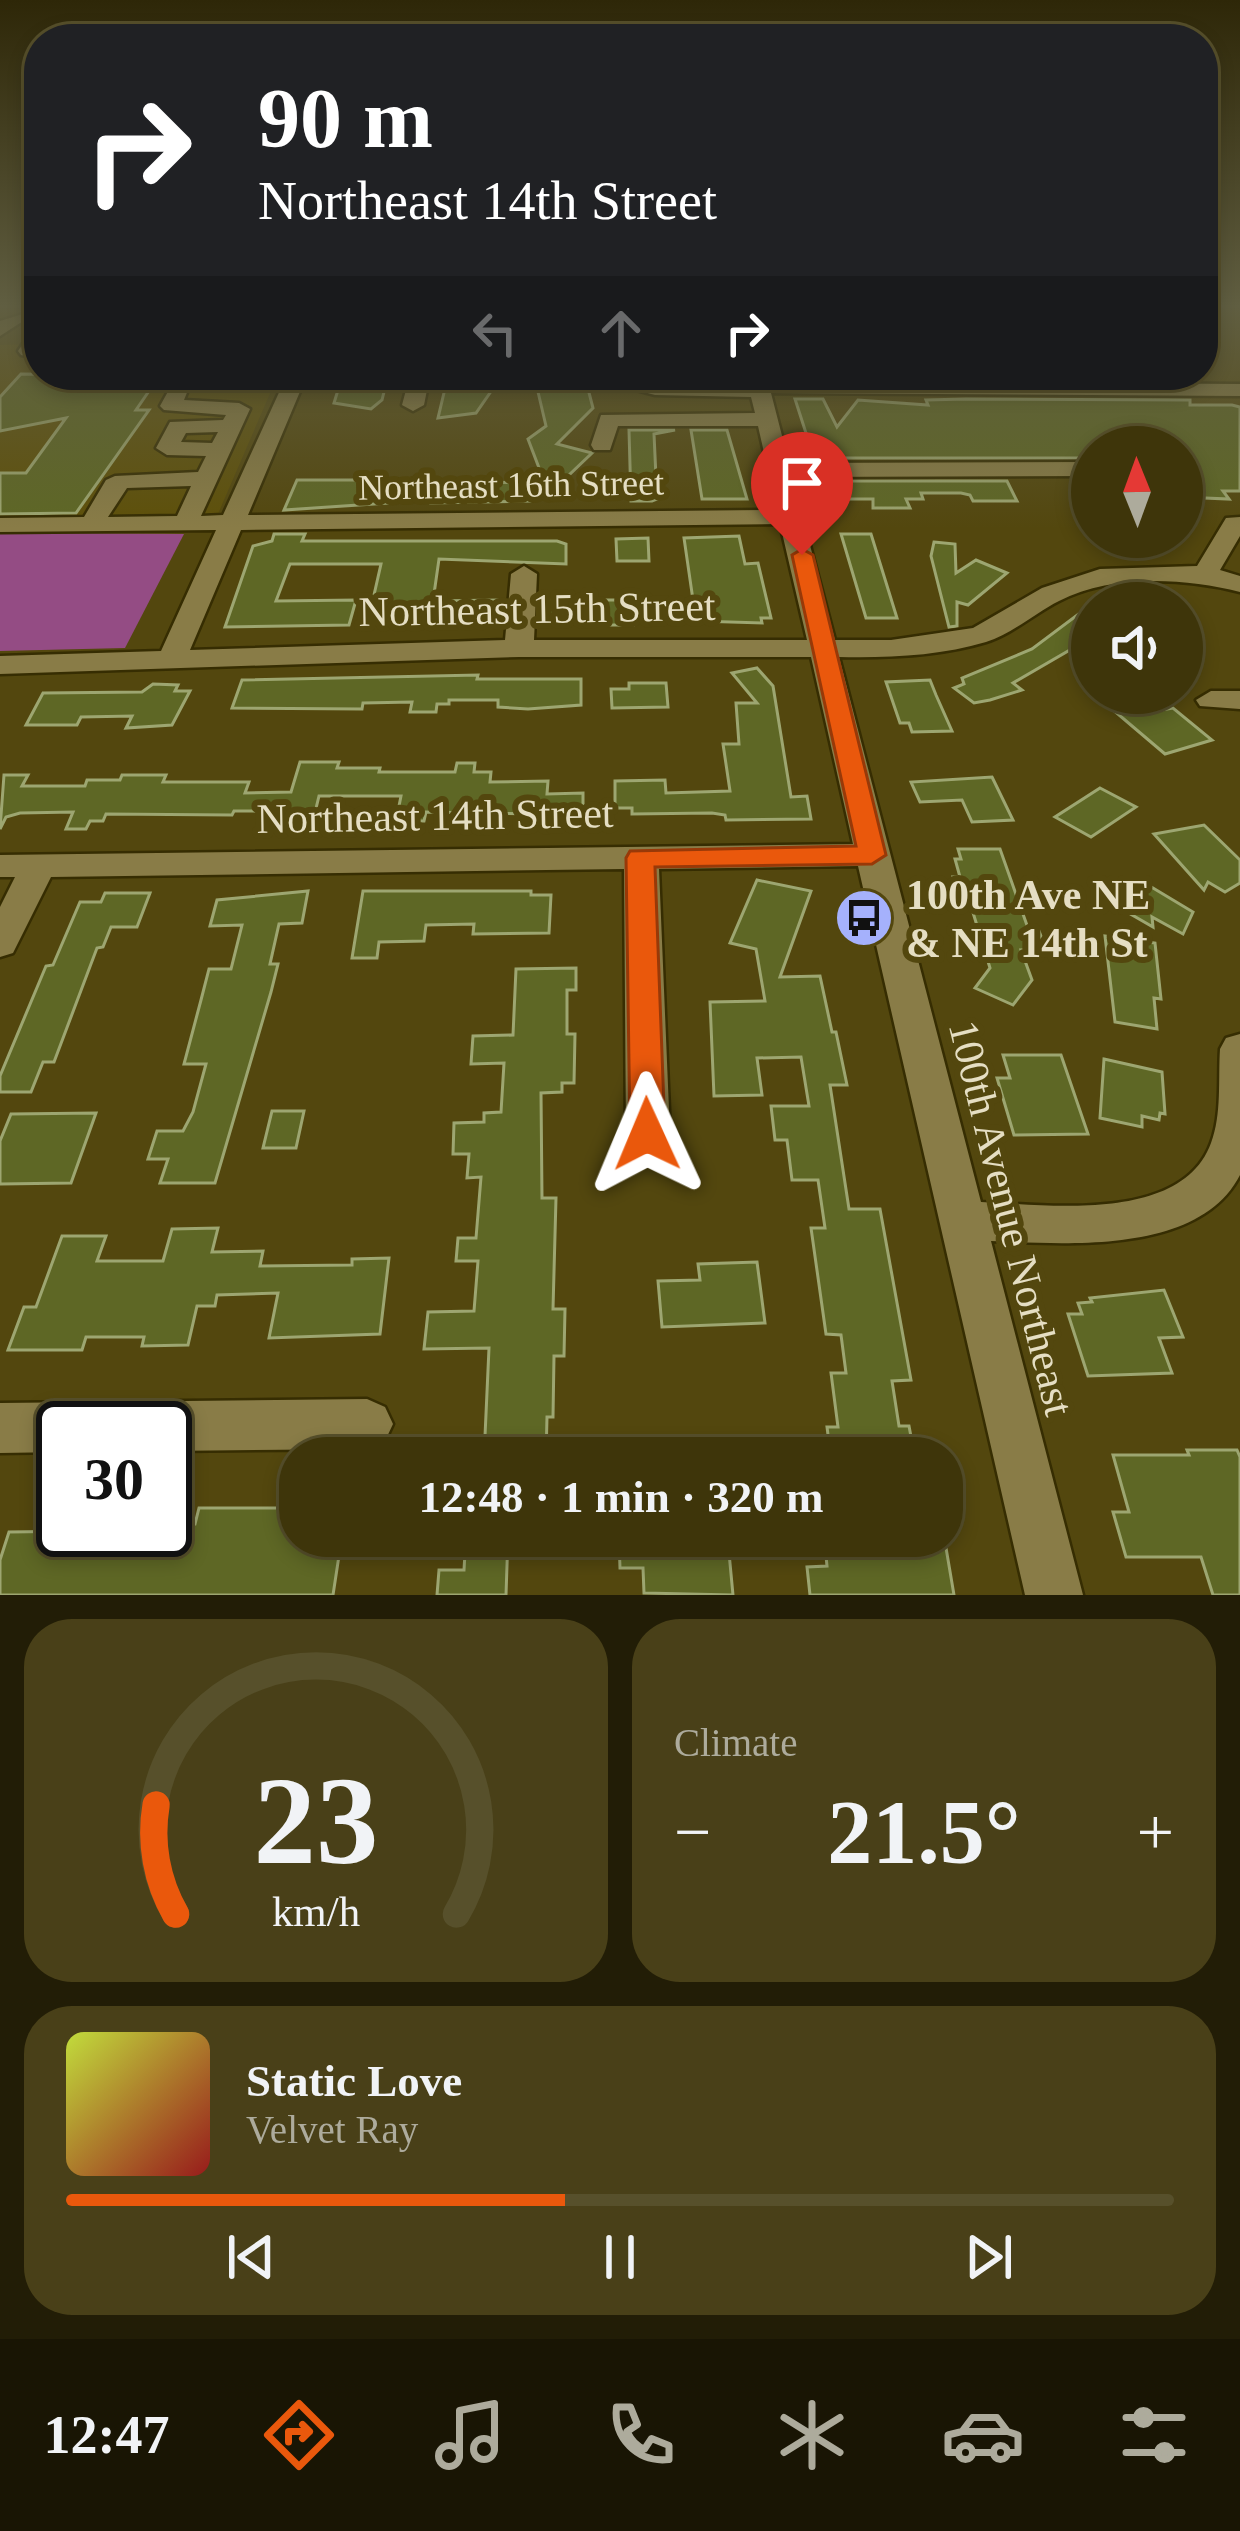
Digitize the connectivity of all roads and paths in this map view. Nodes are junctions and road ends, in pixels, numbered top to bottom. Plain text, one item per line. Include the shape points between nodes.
1 (179, 390) edge
2 (290, 390) edge
3 (416, 390) edge
4 (682, 390) edge
5 (1240, 390) edge
6 (761, 393) edge
7 (413, 405) dead end
8 (281, 408) junction
9 (235, 417) junction
10 (602, 445) dead end
11 (220, 449) junction
12 (783, 470) junction
13 (1071, 470) edge
14 (206, 479) junction
15 (190, 514) junction
16 (96, 515) junction
17 (794, 517) junction
18 (228, 523) junction
19 (1235, 523) dead end
20 (0, 525) edge
21 (524, 574) dead end
22 (1205, 574) junction
23 (1240, 584) edge
24 (822, 646) junction
25 (519, 649) junction
26 (173, 657) junction
27 (0, 665) edge
28 (872, 855) junction
29 (640, 858) junction
30 (0, 866) edge
31 (38, 866) junction
32 (0, 944) edge
33 (1240, 1048) edge
34 (647, 1134) dead end
35 (964, 1221) junction
36 (368, 1424) dead end
37 (0, 1428) edge
38 (1054, 1595) edge

1 - 9 street via 170,406
2 - 8 street
3 - 7 street
4 - 6 street
5 - 6 street
6 - 10 street via 609,420
6 - 12 street, 100th Avenue Northeast
8 - 9 street
8 - 18 street
9 - 11 street
9 - 11 street via 182,425 167,448
11 - 14 street
12 - 13 street
12 - 17 street, 100th Avenue Northeast
14 - 15 street
14 - 16 street via 123,481
15 - 16 street, Northeast 16th Street
15 - 18 street, Northeast 16th Street
16 - 20 street, Northeast 16th Street
17 - 18 street, Northeast 16th Street
17 - 24 street, 100th Avenue Northeast
18 - 26 street
19 - 22 street
21 - 25 street
22 - 23 street, Northeast 15th Street
22 - 24 street, Northeast 15th Street via 1100,577 957,642
24 - 25 street, Northeast 15th Street
24 - 28 street, 100th Avenue Northeast
25 - 26 street, Northeast 15th Street
26 - 27 street, Northeast 15th Street
28 - 29 street, Northeast 14th Street
28 - 35 street, 100th Avenue Northeast
29 - 31 street, Northeast 14th Street
29 - 34 street
30 - 31 street, Northeast 14th Street
31 - 32 street
33 - 35 street via 1234,1141 1215,1181 1193,1201 1102,1223
35 - 38 street, 100th Avenue Northeast
36 - 37 street

